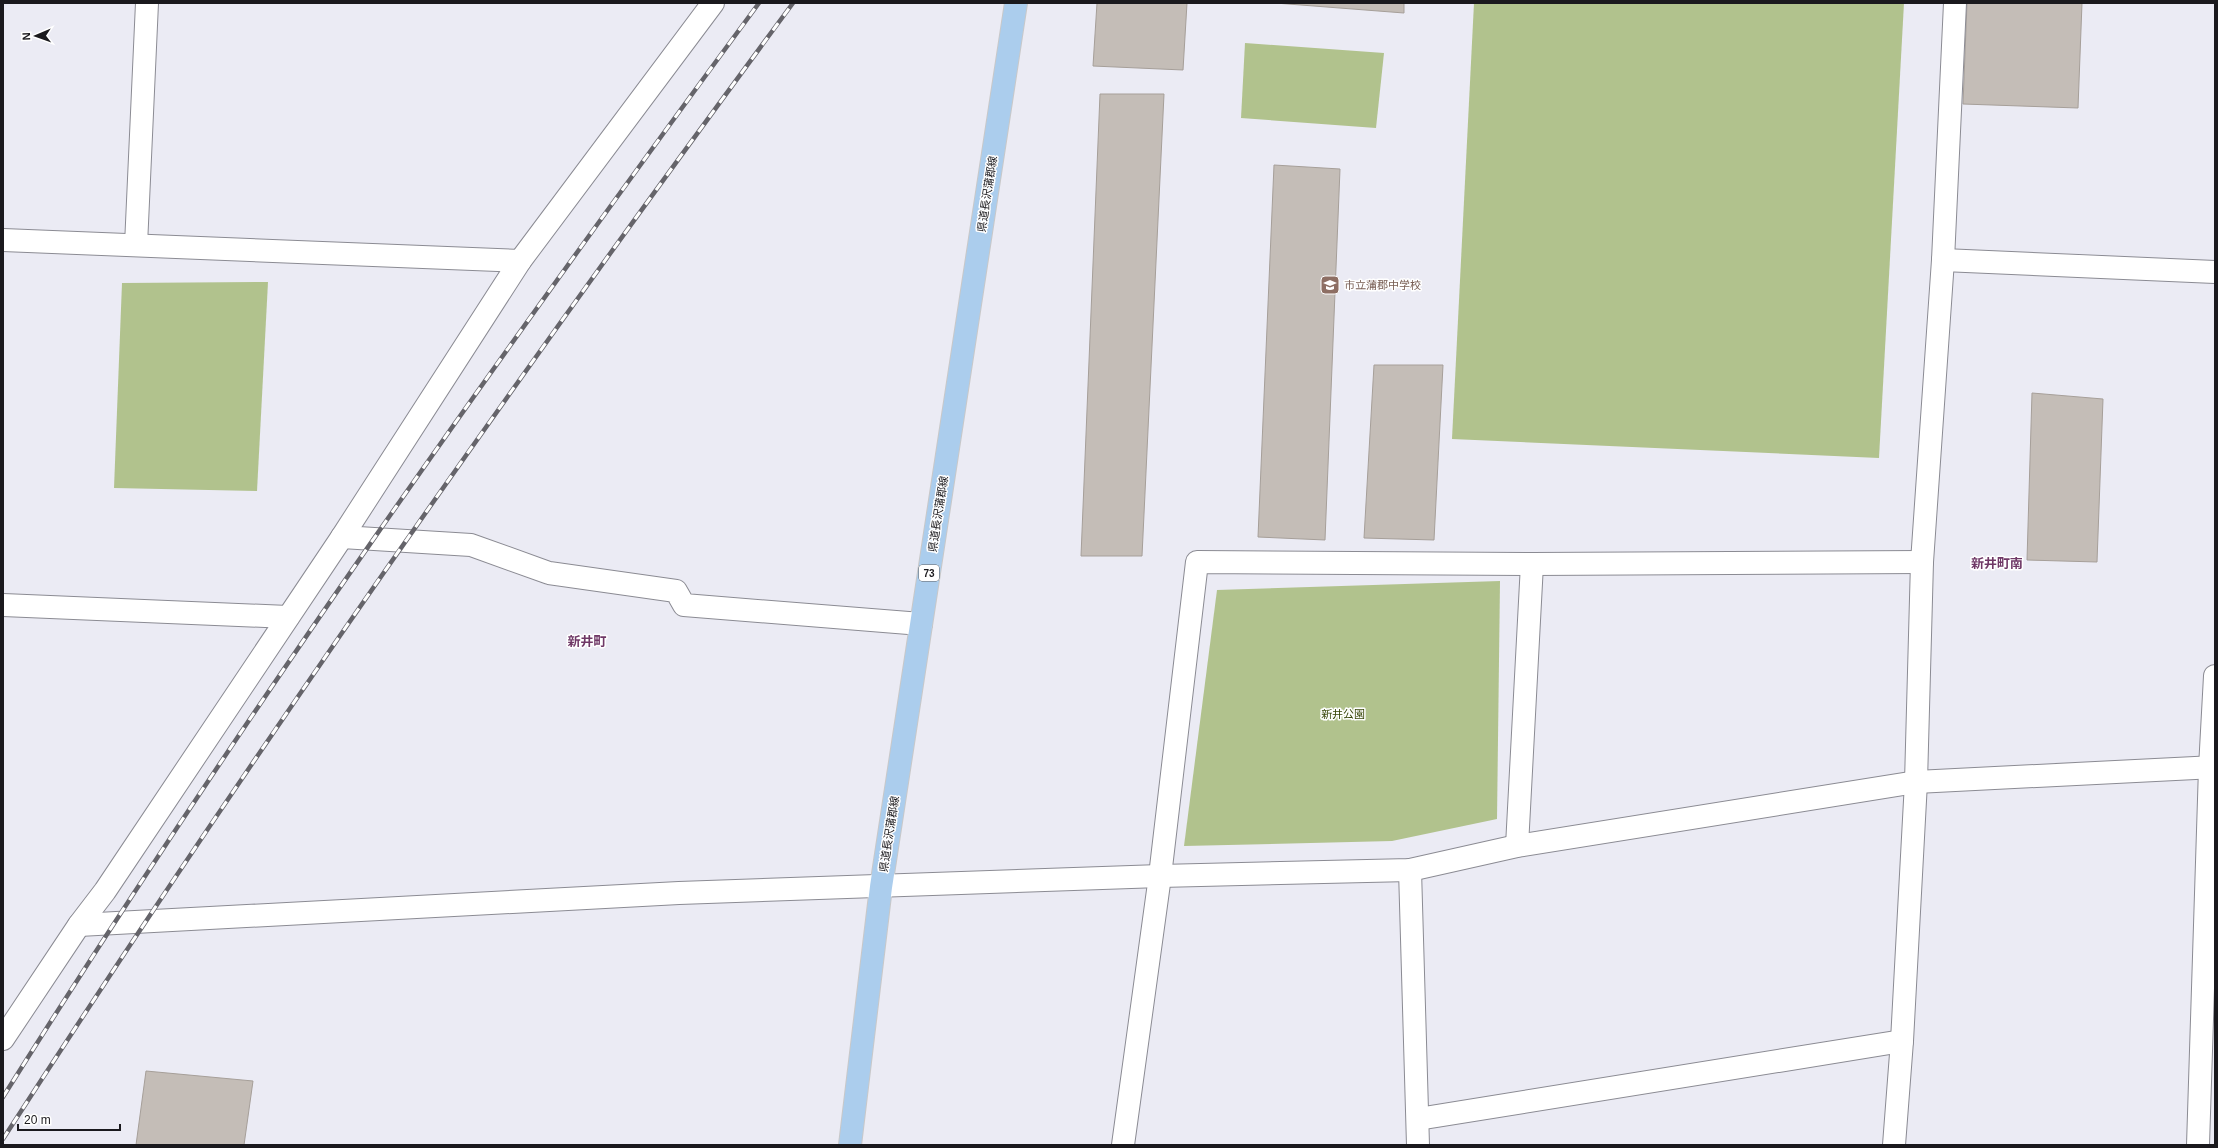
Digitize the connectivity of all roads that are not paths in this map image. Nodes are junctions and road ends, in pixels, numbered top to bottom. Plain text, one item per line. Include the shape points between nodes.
1 (147, 3) edge
2 (713, 3) edge
3 (1016, 3) edge
4 (1955, 3) edge
5 (3, 240) edge
6 (136, 245) junction
7 (1943, 260) junction
8 (520, 261) junction
9 (2215, 272) edge
10 (342, 537) junction
11 (1922, 562) junction
12 (1532, 564) junction
13 (3, 605) edge
14 (288, 617) junction
15 (921, 624) junction
16 (2215, 676) edge
17 (2212, 767) edge
18 (1916, 782) junction
19 (1517, 846) junction
20 (1410, 870) junction
21 (1160, 876) junction
22 (881, 887) junction
23 (78, 925) junction
24 (3, 1039) edge
25 (1902, 1041) junction
26 (1418, 1119) junction
27 (850, 1145) edge
28 (1123, 1145) edge
29 (1418, 1145) edge
30 (1894, 1145) edge
31 (2198, 1145) edge

1 - 6 street
2 - 8 street
3 - 15 main road, 県道長沢蒲郡線 / 73
4 - 7 street
5 - 6 street
6 - 8 street
7 - 9 street
7 - 11 street
8 - 10 street
10 - 14 street
10 - 15 street via 471,545 549,573 676,591 684,605
11 - 12 street
11 - 18 street
12 - 19 street
12 - 21 street via 1197,562
13 - 14 street
14 - 23 street via 105,891
15 - 22 main road, 県道長沢蒲郡線 / 73
16 - 17 street
17 - 18 street
17 - 31 street
18 - 19 street
18 - 25 street
19 - 20 street
20 - 21 street
20 - 26 street
21 - 22 street
21 - 28 street
22 - 23 street via 679,893
22 - 27 main road, 県道長沢蒲郡線 / 73
23 - 24 street
25 - 26 street
25 - 30 street
26 - 29 street

